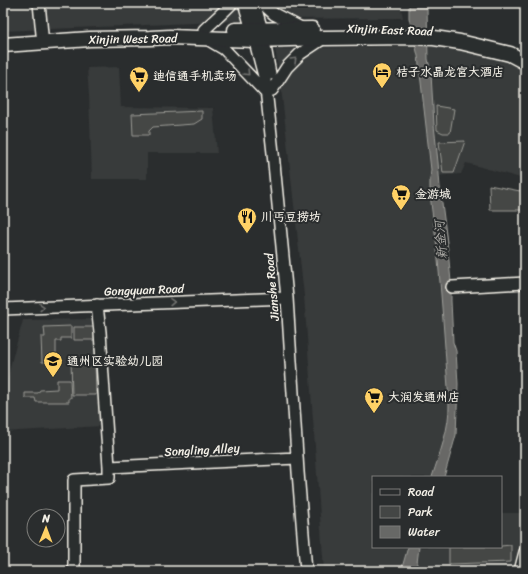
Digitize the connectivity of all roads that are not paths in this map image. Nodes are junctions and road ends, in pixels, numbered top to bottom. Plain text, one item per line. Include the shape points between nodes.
1 (39, 3) edge
2 (232, 3) edge
3 (244, 3) edge
4 (254, 3) edge
5 (262, 3) edge
6 (303, 29) junction
7 (409, 33) junction
8 (42, 34) junction
9 (205, 34) junction
10 (432, 34) junction
11 (258, 35) junction
12 (3, 37) edge
13 (324, 38) junction
14 (3, 45) edge
15 (525, 54) edge
16 (525, 62) edge
17 (269, 92) junction
18 (525, 283) edge
19 (452, 287) dead end
20 (287, 298) junction
21 (98, 305) junction
22 (3, 309) edge
23 (297, 458) junction
24 (109, 467) junction
25 (525, 552) edge
26 (74, 571) edge
27 (306, 571) edge
28 (313, 571) edge
29 (520, 571) edge

1 - 8 street
2 - 9 street via 217,17
3 - 11 street, Jianshe Road
4 - 11 street, Jianshe Road
5 - 6 street via 274,14
6 - 7 main road, Xinjin East Road
6 - 11 main road, Xinjin East Road
7 - 10 main road, Xinjin East Road
7 - 13 main road, Xinjin East Road
8 - 9 main road, Xinjin West Road via 124,30
8 - 12 main road, Xinjin West Road
9 - 11 main road, Xinjin West Road
9 - 14 main road, Xinjin West Road
9 -> 17 street
10 - 15 main road, Xinjin East Road via 462,34 513,48
10 - 16 main road, Xinjin East Road via 510,54
11 - 13 main road, Xinjin East Road
11 - 17 street, Jianshe Road
17 -> 13 street via 300,54
17 - 20 street, Jianshe Road
17 - 28 street, Jianshe Road via 292,295
18 - 19 street
21 -> 20 street, Gongyuan Road
20 - 23 street, Jianshe Road
22 -> 21 street, Gongyuan Road
21 - 24 street
23 - 24 street, Songling Alley
23 - 27 street, Jianshe Road
24 - 26 street via 109,478 74,480
25 - 29 street

